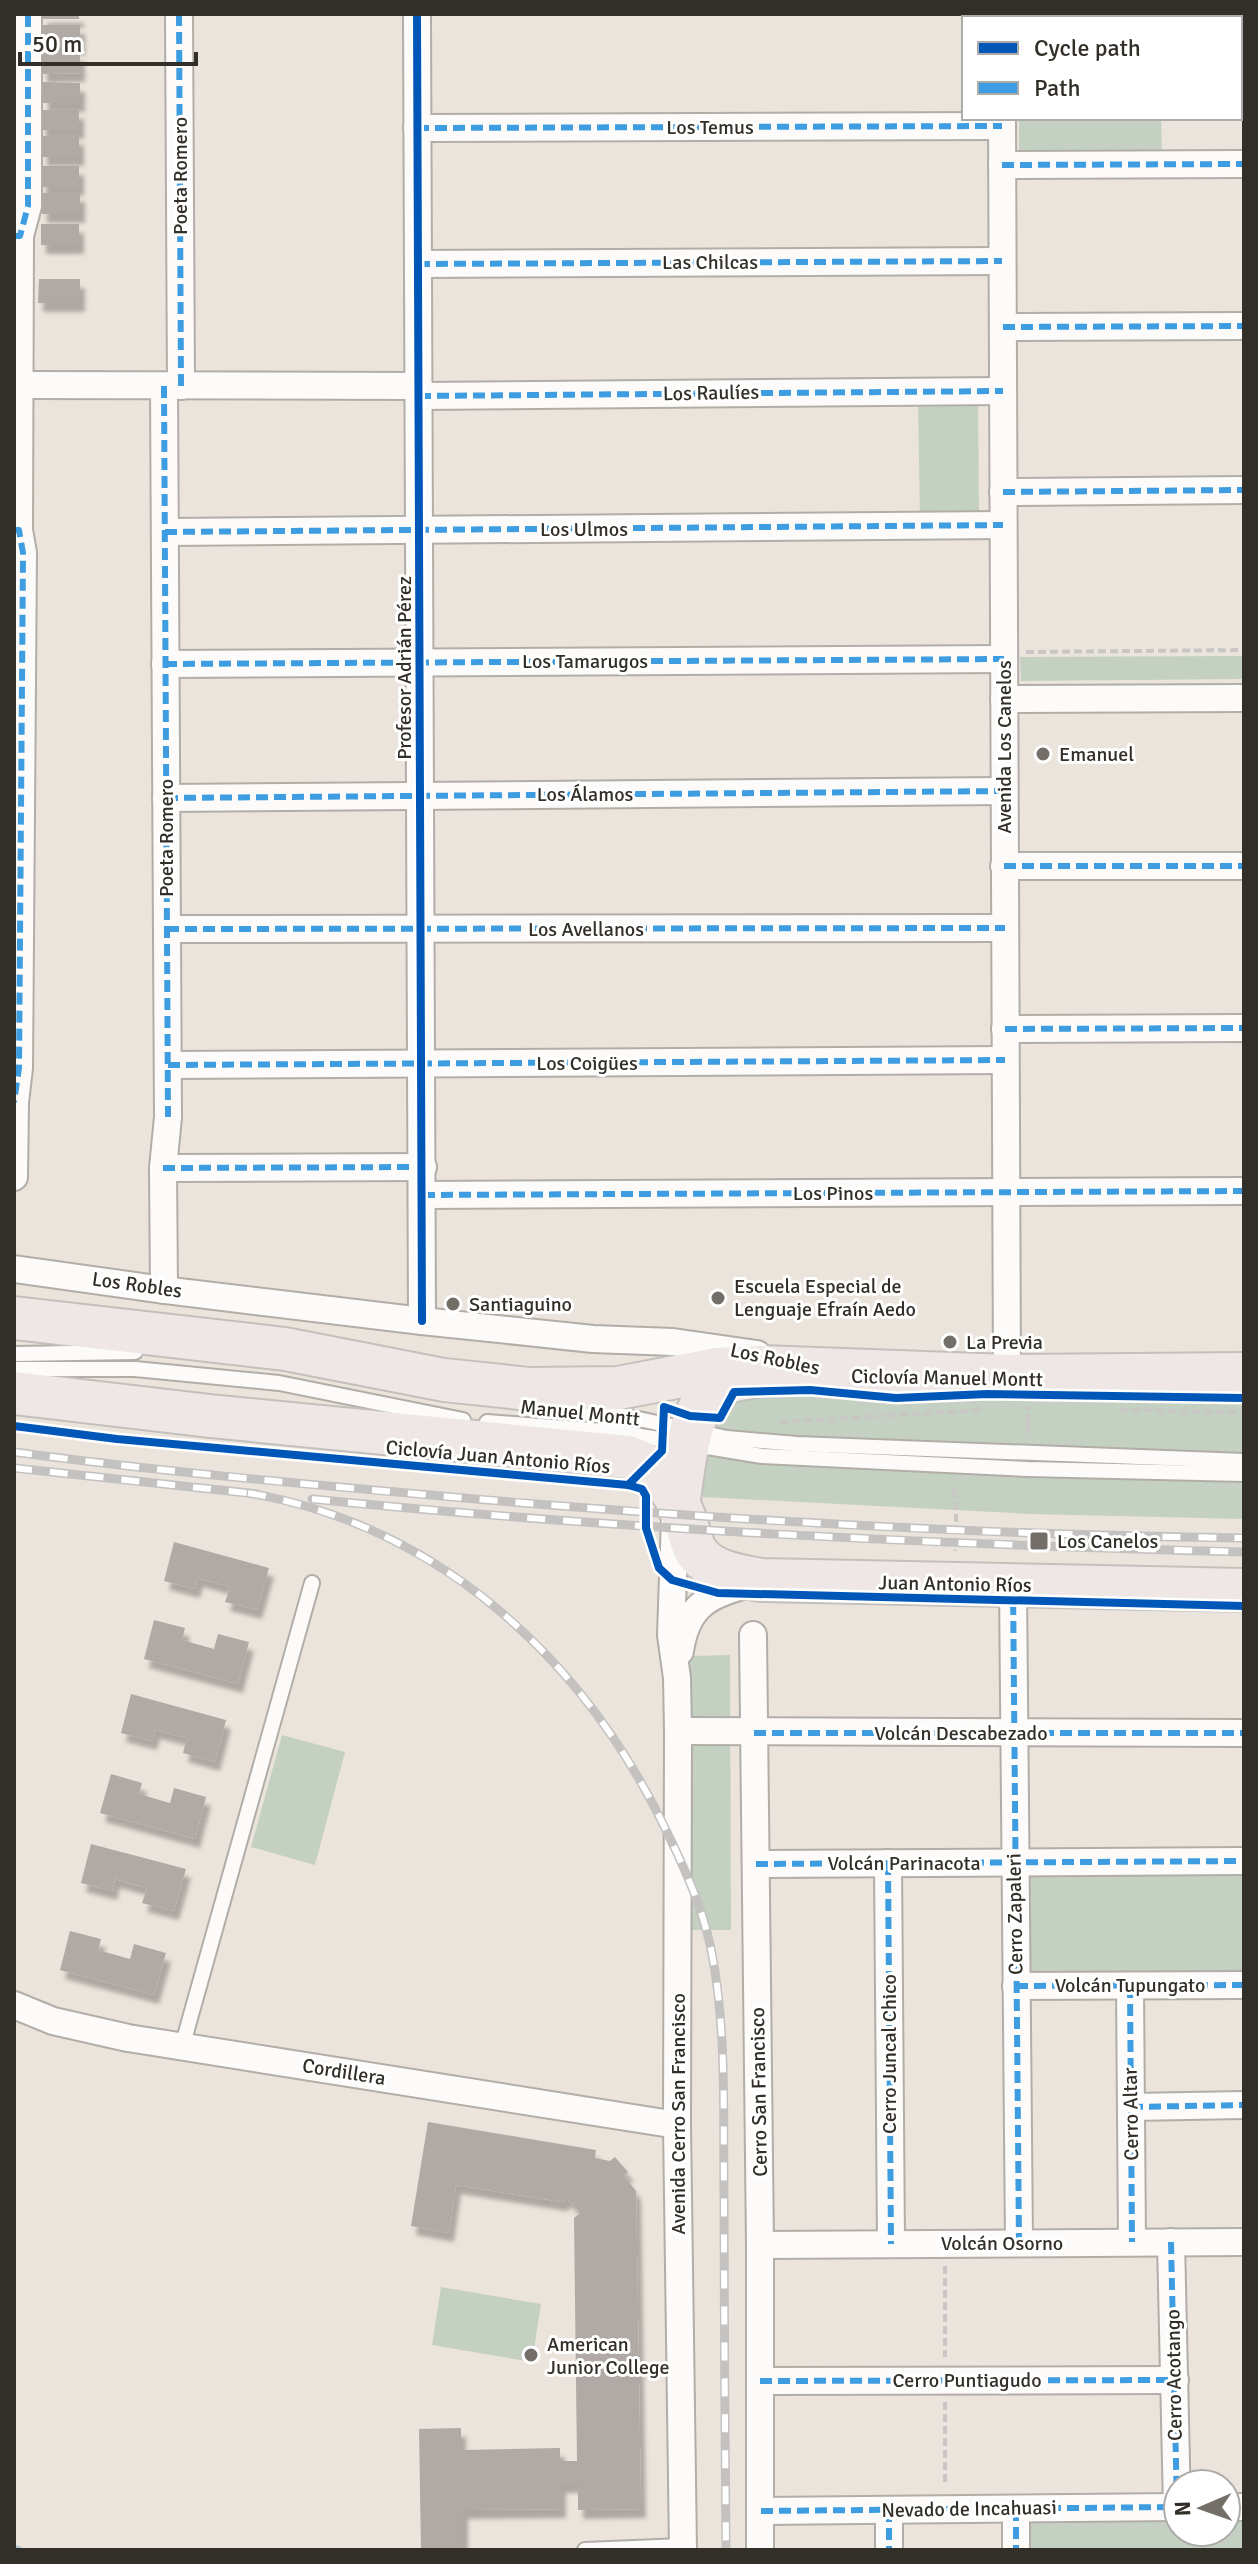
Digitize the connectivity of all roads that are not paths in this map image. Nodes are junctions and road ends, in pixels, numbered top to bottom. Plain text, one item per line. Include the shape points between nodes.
1 (28, 14) edge
2 (179, 14) edge
3 (417, 14) edge
4 (1002, 122) edge
5 (417, 128) junction
6 (1244, 164) edge
7 (1002, 165) junction
8 (17, 236) edge
9 (1002, 261) junction
10 (418, 264) junction
11 (1244, 326) edge
12 (1003, 327) junction
13 (17, 385) edge
14 (172, 386) junction
15 (419, 391) junction
16 (1003, 391) junction
17 (1244, 490) edge
18 (1003, 492) junction
19 (1003, 525) junction
20 (16, 530) edge
21 (419, 530) junction
22 (165, 532) junction
23 (1004, 659) junction
24 (420, 662) junction
25 (165, 664) junction
26 (1244, 698) edge
27 (1004, 699) junction
28 (1004, 791) junction
29 (421, 796) junction
30 (166, 798) junction
31 (1004, 866) junction
32 (1244, 866) edge
33 (1005, 928) junction
34 (167, 929) junction
35 (422, 929) junction
36 (1244, 1028) edge
37 (1005, 1029) junction
38 (1005, 1060) junction
39 (422, 1064) junction
40 (168, 1065) junction
41 (14, 1102) edge
42 (423, 1167) junction
43 (163, 1168) junction
44 (14, 1177) edge
45 (1244, 1191) edge
46 (1006, 1192) junction
47 (423, 1195) junction
48 (14, 1269) edge
49 (164, 1290) junction
50 (14, 1318) edge
51 (422, 1321) junction
52 (593, 1339) junction
53 (147, 1353) dead end
54 (14, 1354) edge
55 (14, 1369) edge
56 (817, 1370) junction
57 (1244, 1374) edge
58 (674, 1378) junction
59 (14, 1393) edge
60 (1012, 1401) junction
61 (524, 1407) dead end
62 (690, 1436) junction
63 (1244, 1461) edge
64 (1244, 1474) edge
65 (683, 1518) junction
66 (761, 1580) junction
67 (312, 1583) dead end
68 (1013, 1585) junction
69 (1244, 1590) edge
70 (753, 1635) dead end
71 (677, 1678) junction
72 (678, 1731) junction
73 (754, 1733) junction
74 (1013, 1733) junction
75 (1244, 1733) edge
76 (1244, 1861) edge
77 (888, 1863) junction
78 (1015, 1863) junction
79 (756, 1864) junction
80 (1244, 1985) edge
81 (1016, 1986) junction
82 (1130, 1986) junction
83 (14, 2005) edge
84 (182, 2047) junction
85 (1244, 2105) edge
86 (1131, 2107) junction
87 (677, 2125) junction
88 (1132, 2242) junction
89 (1171, 2242) junction
90 (1244, 2242) edge
91 (1019, 2243) junction
92 (891, 2244) junction
93 (760, 2245) junction
94 (1175, 2380) junction
95 (760, 2381) junction
96 (1177, 2468) edge
97 (1162, 2507) edge
98 (1016, 2509) junction
99 (889, 2510) junction
100 (761, 2511) junction
101 (683, 2548) edge
102 (617, 2549) edge
103 (585, 2550) edge
104 (760, 2550) edge
105 (889, 2550) edge
106 (1016, 2550) edge

1 - 8 street via 28,206
2 - 14 street, Poeta Romero
3 - 5 street, Profesor Adrián Pérez
4 - 5 street, Los Temus
4 - 7 street, Avenida Los Canelos
5 - 10 street, Profesor Adrián Pérez
6 - 7 street
7 - 9 street, Avenida Los Canelos
8 - 13 street
9 - 10 street, Las Chilcas
9 - 12 street, Avenida Los Canelos
10 - 15 street, Profesor Adrián Pérez
11 - 12 street
12 - 16 street, Avenida Los Canelos
13 - 14 street, Los Raulíes
13 - 20 street
14 - 15 street, Los Raulíes
14 - 22 street, Poeta Romero
15 - 16 street, Los Raulíes
15 - 21 street, Profesor Adrián Pérez
16 - 18 street, Avenida Los Canelos
17 - 18 street
18 - 19 street, Avenida Los Canelos
19 - 21 street, Los Ulmos
19 - 23 street, Avenida Los Canelos
20 - 41 street via 23,553 19,1068
21 - 22 street, Los Ulmos
21 - 24 street, Profesor Adrián Pérez
22 - 25 street, Poeta Romero
23 - 24 street, Los Tamarugos
23 - 27 street, Avenida Los Canelos
24 - 25 street, Los Tamarugos
24 - 29 street, Profesor Adrián Pérez
25 - 30 street, Poeta Romero
26 - 27 street
27 - 28 street, Avenida Los Canelos
28 - 29 street, Los Álamos
28 - 31 street, Avenida Los Canelos
29 - 30 street, Los Álamos
29 - 35 street, Profesor Adrián Pérez
30 - 34 street, Poeta Romero
31 - 32 street
31 - 33 street, Avenida Los Canelos
33 - 35 street, Los Avellanos
33 - 37 street, Avenida Los Canelos
34 - 35 street, Los Avellanos
34 - 40 street, Poeta Romero
35 - 39 street, Profesor Adrián Pérez
36 - 37 street
37 - 38 street, Avenida Los Canelos
38 - 39 street, Los Coigües
38 - 46 street, Avenida Los Canelos
39 - 40 street, Los Coigües
39 - 42 street, Profesor Adrián Pérez
40 - 43 street, Poeta Romero
41 - 44 street
42 - 43 street
42 - 47 street, Profesor Adrián Pérez
43 - 49 street, Poeta Romero
45 - 46 street, Los Pinos
46 - 47 street, Los Pinos
46 - 60 street, Avenida Los Canelos
47 - 51 street, Profesor Adrián Pérez
48 - 49 street, Los Robles
49 - 51 street, Los Robles
50 - 58 main road, Manuel Montt via 285,1349 486,1385 591,1390
51 - 52 street, Los Robles
52 - 56 street, Los Robles via 728,1349
52 - 58 street, Los Robles
53 - 54 lane
55 - 62 lane, Manuel Montt via 135,1369 279,1383 453,1419
56 - 58 main road, Manuel Montt via 733,1368
56 - 60 main road, Los Robles
56 - 62 main road via 720,1385 705,1399
57 - 60 main road, Los Robles
58 - 62 main road via 688,1400
59 - 65 main road, Manuel Montt via 628,1457 658,1474
61 - 62 lane, Manuel Montt via 620,1415
62 - 63 lane, Manuel Montt
62 - 64 lane, Manuel Montt via 770,1457
62 - 65 main road
65 - 66 main road, Juan Antonio Ríos via 698,1553 712,1566
65 - 71 street via 674,1529 671,1635
66 - 68 main road, Juan Antonio Ríos
66 - 71 street via 718,1593 696,1608 686,1623
67 - 84 lane
68 - 69 main road, Juan Antonio Ríos
68 - 74 street, Cerro Zapaleri
70 - 73 street, Cerro San Francisco
71 - 72 street, Avenida Cerro San Francisco
72 - 73 street, Volcán Descabezado
72 - 87 street, Avenida Cerro San Francisco
73 - 74 street, Volcán Descabezado
73 - 79 street, Cerro San Francisco
74 - 75 street, Volcán Descabezado
74 - 78 street, Cerro Zapaleri
76 - 78 street, Volcán Parinacota
77 - 78 street, Volcán Parinacota
77 - 79 street, Volcán Parinacota
77 - 92 street, Cerro Juncal Chico
78 - 81 street, Cerro Zapaleri
79 - 93 street, Cerro San Francisco
80 - 82 street, Volcán Tupungato
81 - 82 street, Volcán Tupungato
81 - 91 street, Cerro Zapaleri
82 - 86 street, Cerro Altar
83 - 84 street, Cordillera via 85,2030
84 - 87 street, Cordillera
85 - 86 street
86 - 88 street, Cerro Altar
87 - 101 street, Avenida Cerro San Francisco
88 - 89 street, Volcán Osorno
88 - 91 street, Volcán Osorno
89 - 90 street, Volcán Osorno
89 - 94 street, Cerro Acotango
91 - 92 street, Volcán Osorno
92 - 93 street, Volcán Osorno
93 - 95 street, Cerro San Francisco
94 - 95 street, Cerro Puntiagudo
94 - 96 street, Cerro Acotango
95 - 100 street, Cerro San Francisco
97 - 98 street, Nevado de Incahuasi
98 - 99 street, Nevado de Incahuasi
98 - 106 street
99 - 100 street, Nevado de Incahuasi
99 - 105 street
100 - 104 street, Cerro San Francisco
101 - 102 lane
102 - 103 lane

